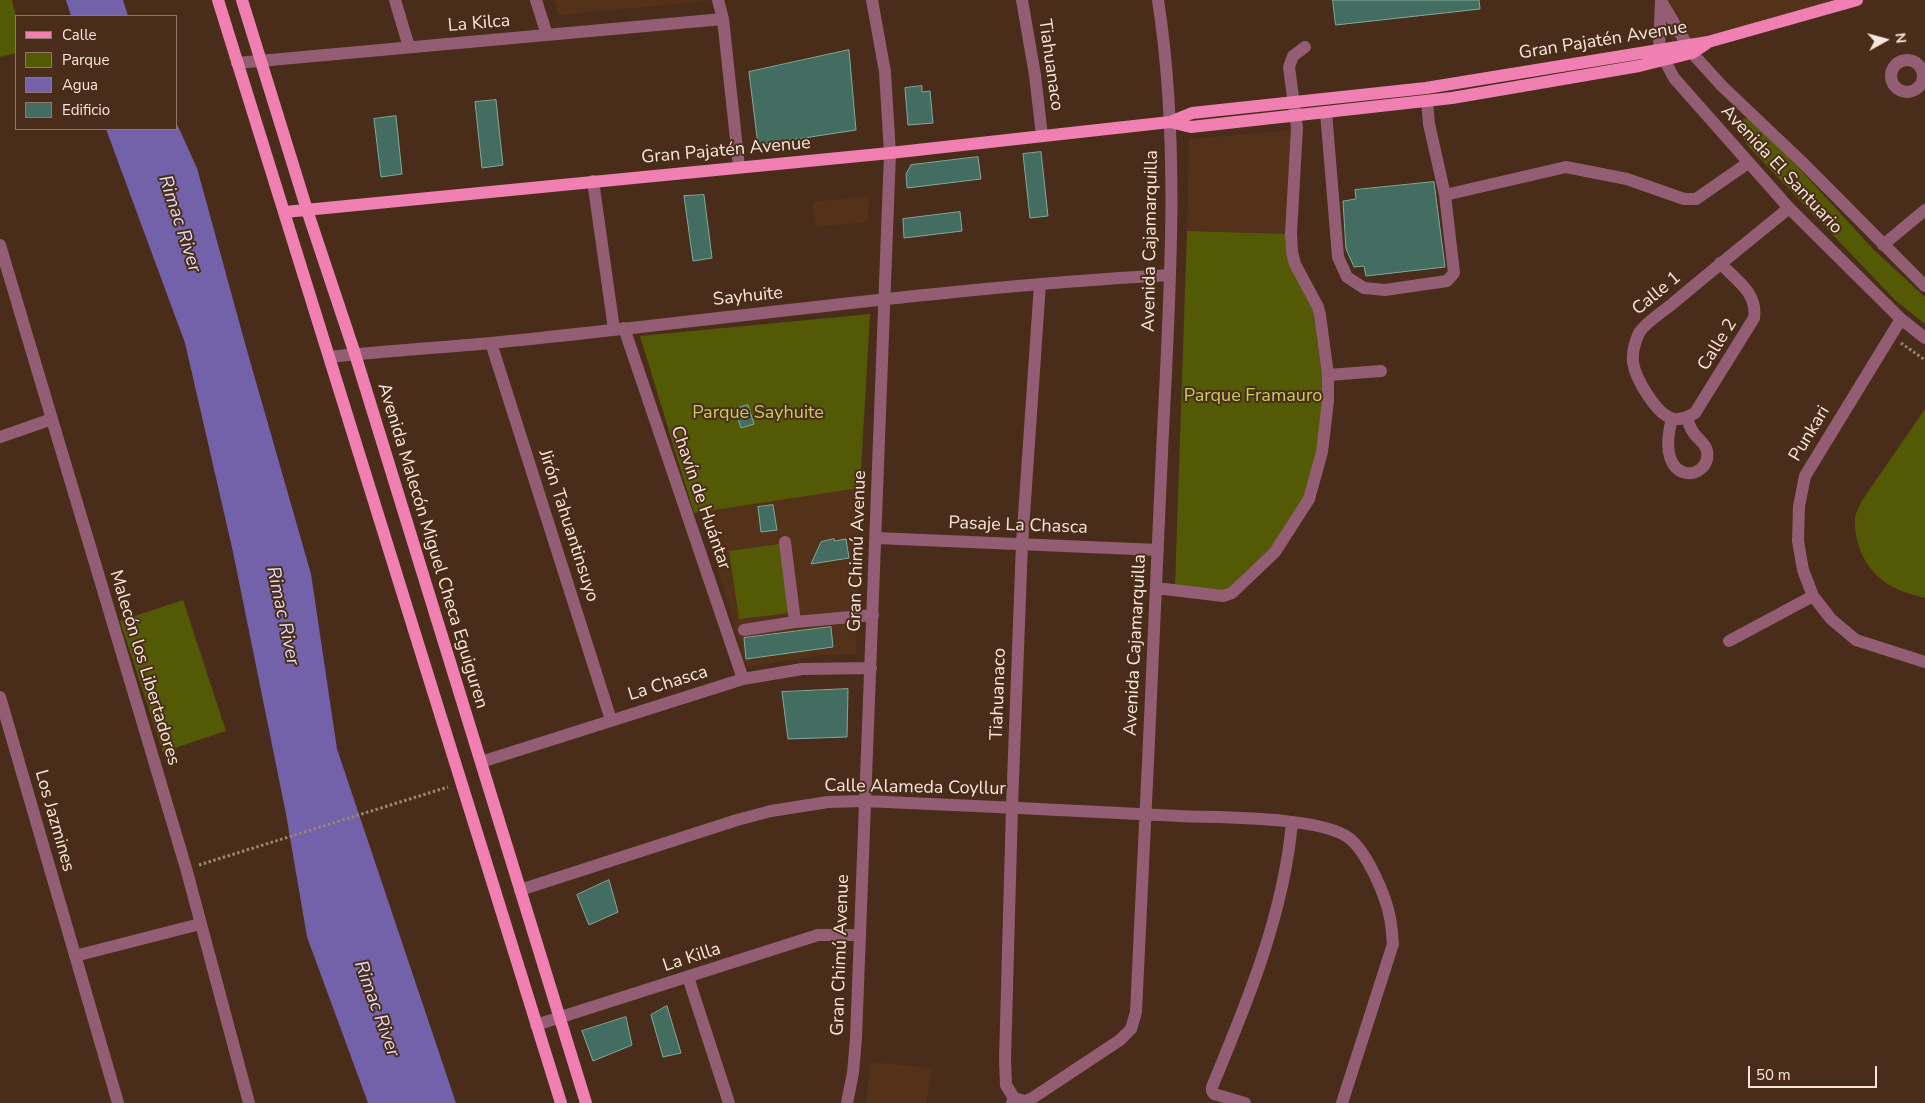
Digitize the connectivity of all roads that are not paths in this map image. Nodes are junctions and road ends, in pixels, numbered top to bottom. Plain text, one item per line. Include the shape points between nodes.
1 (218, 0) edge
2 (242, 0) edge
3 (395, 0) edge
4 (536, 0) edge
5 (718, 0) edge
6 (872, 0) edge
7 (1022, 0) edge
8 (1158, 0) edge
9 (1661, 0) edge
10 (1857, 0) edge
11 (723, 19) junction
12 (546, 35) junction
13 (1305, 47) dead end
14 (409, 48) junction
15 (1690, 49) junction
16 (1661, 55) junction
17 (261, 61) junction
18 (237, 63) junction
19 (1427, 101) junction
20 (1294, 102) junction
21 (1326, 112) junction
22 (1295, 116) junction
23 (1170, 122) junction
24 (1042, 136) junction
25 (890, 153) junction
26 (1748, 162) junction
27 (739, 167) junction
28 (593, 181) junction
29 (1445, 195) junction
30 (1789, 208) junction
31 (308, 210) junction
32 (1925, 210) edge
33 (285, 212) junction
34 (0, 245) edge
35 (1883, 245) junction
36 (1720, 263) junction
37 (3, 266) edge
38 (1170, 275) junction
39 (1040, 284) junction
40 (1925, 286) edge
41 (885, 299) junction
42 (1901, 320) junction
43 (619, 328) junction
44 (1923, 333) edge
45 (491, 343) junction
46 (356, 354) junction
47 (330, 357) junction
48 (1381, 371) dead end
49 (1328, 375) junction
50 (1687, 418) junction
51 (52, 419) junction
52 (1672, 419) junction
53 (0, 437) edge
54 (876, 538) junction
55 (785, 542) dead end
56 (1022, 544) junction
57 (1158, 550) junction
58 (1156, 588) junction
59 (1813, 596) junction
60 (873, 615) junction
61 (795, 622) junction
62 (744, 630) dead end
63 (1728, 641) dead end
64 (1925, 662) edge
65 (871, 668) junction
66 (743, 679) junction
67 (0, 697) edge
68 (611, 720) junction
69 (480, 762) junction
70 (865, 801) junction
71 (1012, 807) junction
72 (1146, 814) junction
73 (1292, 822) junction
74 (520, 890) junction
75 (200, 924) junction
76 (859, 935) junction
77 (75, 956) junction
78 (688, 977) junction
79 (559, 1018) junction
80 (536, 1025) junction
81 (1013, 1101) edge
82 (118, 1103) edge
83 (248, 1103) edge
84 (561, 1103) edge
85 (586, 1103) edge
86 (729, 1103) edge
87 (847, 1103) edge
88 (1244, 1103) edge
89 (1342, 1103) edge

1 - 18 main road
2 - 17 main road, Avenida Malecón Miguel Checa Eguiguren
3 - 14 street
4 - 12 street
5 - 11 street
6 - 25 street, Gran Chimú Avenue via 885,72
7 - 24 street, Tiahuanaco
8 - 23 street, Avenida Cajamarquilla
9 - 15 street, Avenida El Santuario
9 - 16 street, Avenida El Santuario
10 - 15 main road, Gran Pajatén Avenue
11 - 12 street, La Kilca
11 - 27 street
12 - 14 street, La Kilca
13 - 20 street via 1293,56 1289,67
14 - 17 street, La Kilca
15 - 16 main road, Gran Pajatén Avenue
15 - 35 street, Avenida El Santuario via 1722,86
16 - 19 main road, Gran Pajatén Avenue via 1588,75
16 - 20 main road, Gran Pajatén Avenue via 1426,88
16 - 26 street, Avenida El Santuario via 1674,78
17 - 18 street, La Kilca
17 - 31 main road, Avenida Malecón Miguel Checa Eguiguren
18 - 33 main road
19 - 21 main road, Gran Pajatén Avenue
19 - 29 street
20 - 22 street
20 - 23 main road, Gran Pajatén Avenue via 1192,113
21 - 22 main road, Gran Pajatén Avenue
21 - 29 street via 1338,257 1347,277 1364,288 1385,290 1447,281 1454,273 1454,265
22 - 23 main road, Gran Pajatén Avenue via 1191,127
22 - 49 street via 1292,252 1318,307
23 - 24 main road, Gran Pajatén Avenue
23 - 38 street, Avenida Cajamarquilla
24 - 25 main road, Gran Pajatén Avenue
25 - 27 main road, Gran Pajatén Avenue
25 - 41 street, Gran Chimú Avenue
26 - 29 street via 1691,200 1628,179 1566,168
26 - 30 street, Avenida El Santuario
27 - 28 main road, Gran Pajatén Avenue
28 - 31 main road, Gran Pajatén Avenue
28 - 43 street, Chavín de Huántar
30 - 36 street, Calle 1
30 - 42 street, Avenida El Santuario
31 - 33 main road, Gran Pajatén Avenue
31 - 46 main road, Avenida Malecón Miguel Checa Eguiguren
32 - 35 street
33 - 47 main road
34 - 37 street, Malecón los Libertadores
35 - 40 street, Avenida El Santuario
36 - 50 street, Calle 2 via 1750,294 1754,302 1754,318 1702,403
36 - 52 street, Calle 1 via 1641,330 1634,346 1633,362 1637,376 1653,402
37 - 51 street, Malecón los Libertadores
38 - 39 street, Sayhuite
38 - 57 street, Avenida Cajamarquilla
39 - 41 street, Sayhuite
39 - 56 street, Tiahuanaco
41 - 43 street, Sayhuite
41 - 54 street, Gran Chimú Avenue
42 - 44 street, Avenida El Santuario
42 - 59 street, Punkari via 1805,476 1799,506 1798,541 1803,570
43 - 45 street, Sayhuite
43 - 66 street, Chavín de Huántar
45 - 46 street, Sayhuite
45 - 68 street, Jirón Tahuantinsuyo
46 - 47 street, Sayhuite
46 - 69 main road, Avenida Malecón Miguel Checa Eguiguren
47 - 80 main road
48 - 49 street
49 - 58 street via 1322,452 1309,499 1275,552 1232,593 1224,596
50 - 52 street
50 - 52 street via 1707,452 1701,468 1690,473 1678,470 1670,461 1668,432
51 - 53 street
51 - 75 street, Malecón los Libertadores
54 - 56 street, Pasaje La Chasca
54 - 60 street, Gran Chimú Avenue
55 - 61 street
56 - 57 street, Pasaje La Chasca
56 - 71 street, Tiahuanaco
57 - 58 street, Avenida Cajamarquilla
58 - 72 street, Avenida Cajamarquilla
59 - 63 street
59 - 64 street, Punkari via 1831,619 1856,640
60 - 61 street
60 - 65 street, Gran Chimú Avenue
61 - 62 street
65 - 66 street, La Chasca via 802,669
65 - 70 street, Gran Chimú Avenue
66 - 68 street, La Chasca
67 - 77 street, Los Jazmines
68 - 69 street, La Chasca
69 - 74 main road, Avenida Malecón Miguel Checa Eguiguren
70 - 71 street, Calle Alameda Coyllur
70 - 74 street, Calle Alameda Coyllur via 828,802 770,811
70 - 76 street, Gran Chimú Avenue
71 - 72 street, Calle Alameda Coyllur
71 - 81 street, Tiahuanaco via 1005,1060 1006,1085
72 - 73 street, Calle Alameda Coyllur
72 - 81 street, Avenida Cajamarquilla via 1136,1012 1131,1029 1120,1040 1031,1099
73 - 88 street via 1266,946 1212,1087 1214,1094
73 - 89 street, Calle Alameda Coyllur via 1331,828 1350,838 1365,856 1390,917 1393,944
74 - 79 main road, Avenida Malecón Miguel Checa Eguiguren
75 - 77 street
75 - 83 street, Malecón los Libertadores
76 - 78 street, La Killa via 818,936
76 - 87 street, Gran Chimú Avenue via 856,1038
77 - 82 street, Los Jazmines
78 - 79 street, La Killa
78 - 86 street
79 - 80 street, La Killa
79 - 85 main road, Avenida Malecón Miguel Checa Eguiguren
80 - 84 main road

